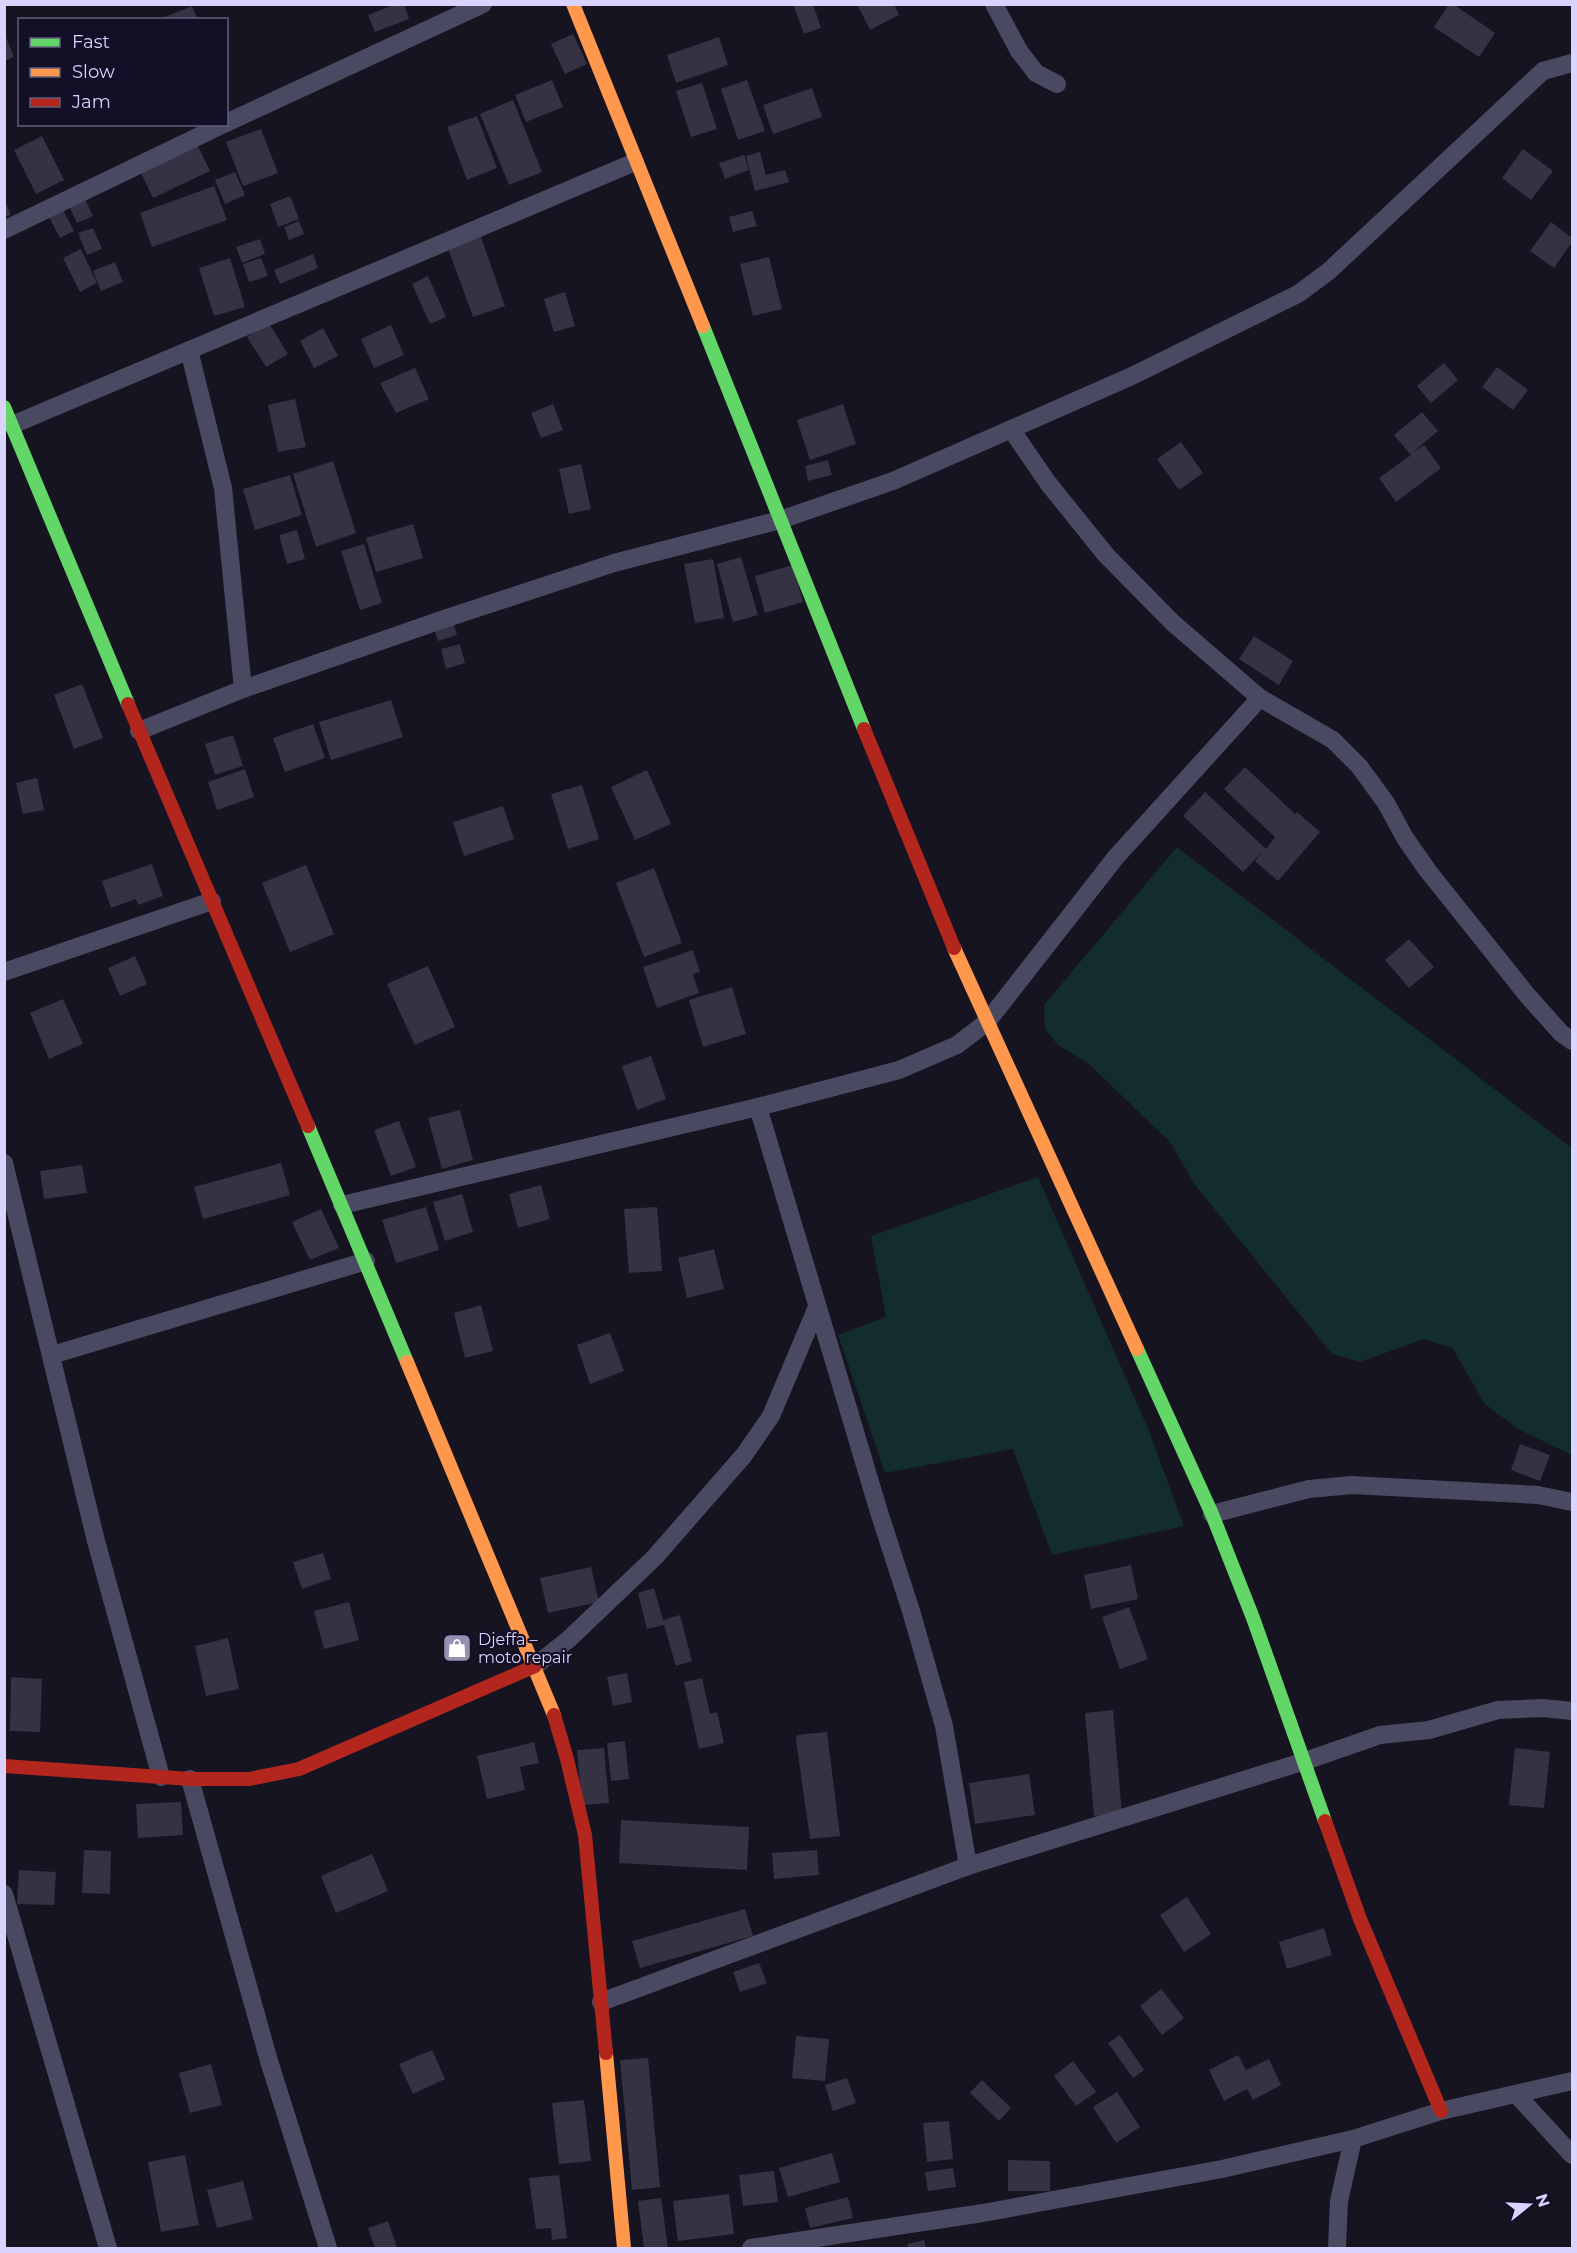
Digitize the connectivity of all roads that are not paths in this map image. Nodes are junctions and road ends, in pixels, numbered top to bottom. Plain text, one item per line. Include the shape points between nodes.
1 (483, 4) edge
2 (573, 4) edge
3 (994, 4) edge
4 (1572, 63) edge
5 (1057, 84) dead end
6 (228, 123) edge
7 (221, 126) edge
8 (635, 162) junction
9 (4, 230) edge
10 (189, 350) junction
11 (4, 408) edge
12 (12, 425) junction
13 (1011, 429) junction
14 (780, 520) junction
15 (243, 689) junction
16 (1260, 698) junction
17 (139, 731) junction
18 (212, 901) junction
19 (4, 972) edge
20 (987, 1022) junction
21 (1572, 1041) edge
22 (758, 1107) junction
23 (4, 1163) edge
24 (342, 1205) junction
25 (366, 1261) junction
26 (817, 1307) junction
27 (52, 1355) junction
28 (1572, 1502) edge
29 (1212, 1514) junction
30 (535, 1666) junction
31 (1572, 1711) edge
32 (1305, 1761) junction
33 (4, 1766) edge
34 (161, 1777) junction
35 (190, 1779) junction
36 (968, 1866) junction
37 (4, 1894) edge
38 (601, 2002) junction
39 (1572, 2081) edge
40 (1516, 2094) junction
41 (1441, 2111) junction
42 (1353, 2139) junction
43 (1572, 2155) edge
44 (108, 2248) edge
45 (328, 2248) edge
46 (624, 2248) edge
47 (751, 2248) edge
48 (1337, 2248) edge

1 - 6 street
2 - 8 street
3 - 5 street via 1036,74
4 - 13 street via 1543,71 1329,271 1298,294 1132,376
7 - 9 street
8 - 10 street
8 - 14 street
10 - 12 street
10 - 15 street via 223,488
11 - 12 street
12 - 17 street
13 - 14 street via 893,481
13 - 16 street via 1106,555 1173,623
14 - 15 street via 614,563
14 - 20 street via 945,929
15 - 17 street
16 - 20 street via 1116,857
16 - 21 street via 1333,740 1359,766 1428,871 1527,995
17 - 18 street
18 - 19 street
18 - 24 street
20 - 22 street via 957,1045 899,1070
20 - 29 street
22 - 24 street
22 - 26 street
23 - 27 street
24 - 25 street
25 - 27 street
25 - 30 street
26 - 30 street via 771,1416 744,1455 655,1557
26 - 36 street via 944,1726
27 - 34 street via 96,1541
28 - 29 street via 1538,1495 1352,1485 1309,1489
29 - 32 street
30 - 35 street via 299,1769 249,1779
30 - 38 street via 555,1719 585,1835
31 - 32 street via 1498,1710 1429,1730 1380,1735
32 - 36 street
32 - 41 street via 1360,1919
33 - 34 street
34 - 35 street
35 - 45 street via 268,2061
36 - 38 street
37 - 44 street
38 - 46 street
39 - 40 street
40 - 41 street
40 - 43 street
41 - 42 street
42 - 47 street via 1222,2169 1040,2202
42 - 48 street via 1339,2201

